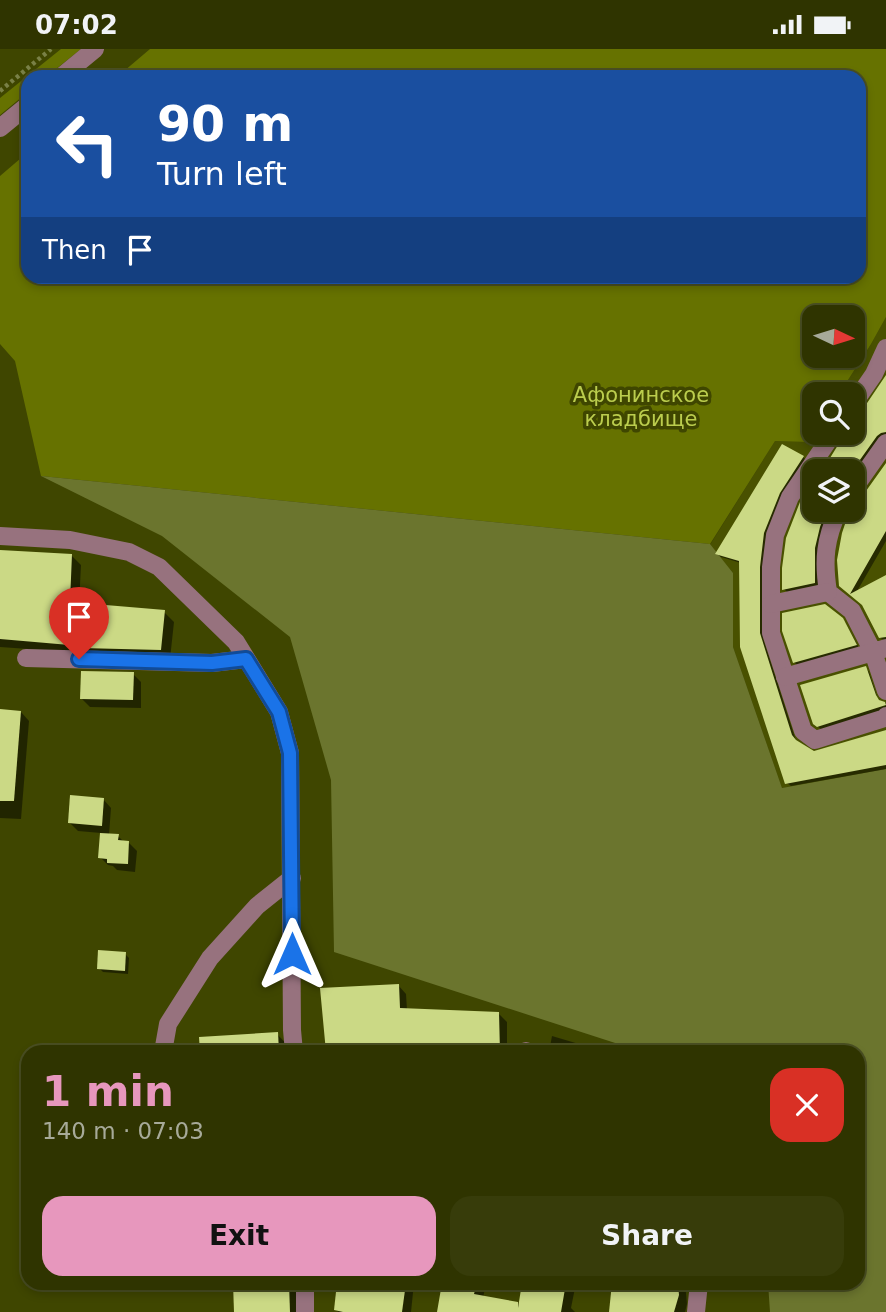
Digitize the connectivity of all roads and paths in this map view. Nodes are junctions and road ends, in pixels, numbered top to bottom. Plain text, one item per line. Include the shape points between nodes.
1 (51, 49) edge
2 (95, 49) edge
3 (26, 70) edge
4 (70, 70) edge
5 (21, 74) edge
6 (0, 91) edge
7 (21, 111) edge
8 (0, 128) edge
9 (886, 348) edge
10 (865, 387) edge
11 (886, 443) edge
12 (825, 445) edge
13 (865, 473) edge
14 (834, 522) edge
15 (0, 536) edge
16 (828, 592) junction
17 (771, 604) junction
18 (880, 650) edge
19 (26, 658) dead end
20 (246, 659) junction
21 (785, 677) junction
22 (886, 691) edge
23 (886, 716) edge
24 (292, 878) junction
25 (164, 1045) edge
26 (293, 1045) edge
27 (305, 1290) edge
28 (698, 1290) edge
29 (306, 1312) edge
30 (696, 1312) edge

1 - 3 path
2 - 4 street
5 - 6 path
7 - 8 street
9 - 10 street
11 - 13 street
12 - 17 street via 790,497 775,535
14 - 16 street via 824,566
15 - 20 street via 70,540 129,552 159,567 236,642
16 - 17 street
16 - 18 street via 852,611
17 - 21 street via 771,633
18 - 21 street
18 - 22 street
19 - 20 street via 212,663
20 - 24 street via 279,712 290,753
21 - 23 street via 803,731 815,740
24 - 25 street via 257,906 210,958 168,1024
24 - 26 street
27 - 29 street
28 - 30 street

